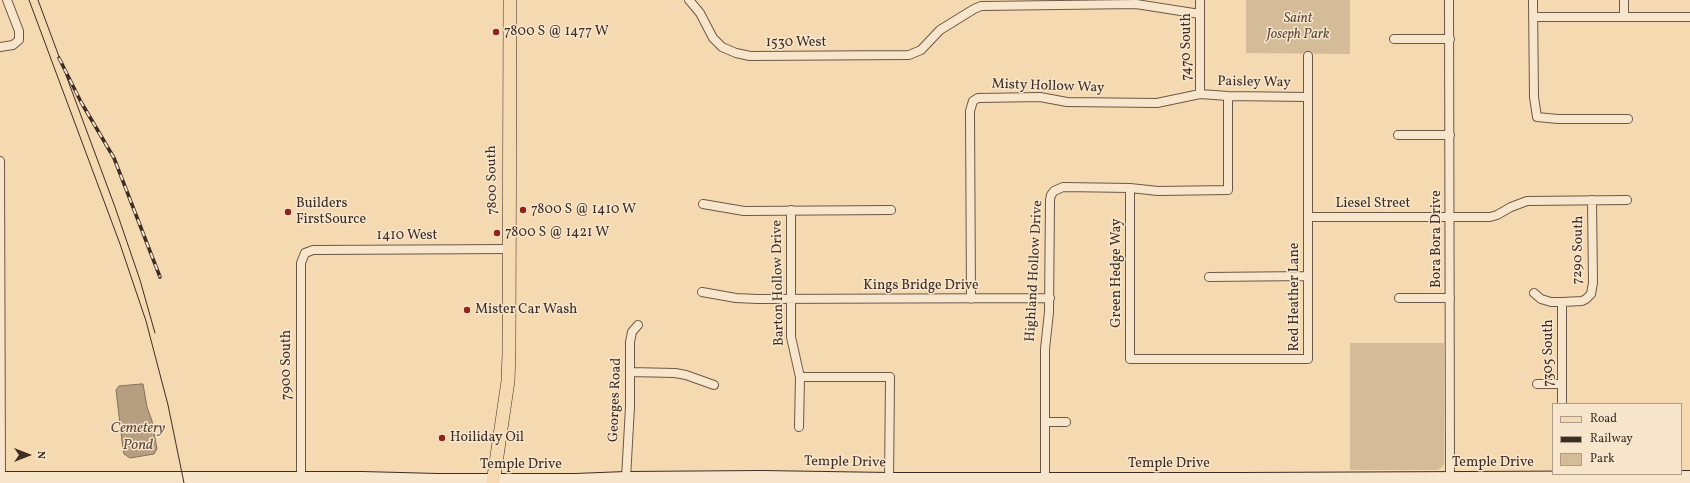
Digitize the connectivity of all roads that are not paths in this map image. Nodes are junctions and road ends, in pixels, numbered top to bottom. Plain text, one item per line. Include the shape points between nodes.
1 (7, 0) edge
2 (510, 0) edge
3 (689, 0) edge
4 (1200, 0) edge
5 (1449, 0) edge
6 (1533, 0) edge
7 (1624, 0) edge
8 (1090, 2) edge
9 (981, 3) edge
10 (1200, 14) junction
11 (1534, 17) junction
12 (1624, 17) junction
13 (1690, 17) edge
14 (1394, 39) dead end
15 (1450, 39) junction
16 (0, 47) edge
17 (1308, 56) dead end
18 (1200, 94) junction
19 (1228, 96) junction
20 (1308, 96) junction
21 (1628, 119) dead end
22 (1398, 135) dead end
23 (1450, 135) junction
24 (0, 161) edge
25 (1130, 188) junction
26 (1592, 200) junction
27 (1627, 200) dead end
28 (703, 204) dead end
29 (791, 210) junction
30 (891, 210) dead end
31 (1450, 216) junction
32 (1308, 217) junction
33 (510, 249) junction
34 (305, 253) joint
35 (1308, 276) junction
36 (1208, 277) dead end
37 (702, 292) dead end
38 (1534, 293) dead end
39 (1050, 298) junction
40 (1399, 298) dead end
41 (1450, 298) junction
42 (792, 299) junction
43 (971, 299) junction
44 (1562, 302) junction
45 (638, 325) dead end
46 (1130, 359) joint
47 (630, 372) junction
48 (800, 377) junction
49 (1537, 384) dead end
50 (1562, 384) junction
51 (714, 385) dead end
52 (1562, 403) edge
53 (1045, 422) junction
54 (1066, 422) dead end
55 (799, 427) dead end
56 (1563, 476) edge
57 (1690, 477) edge
58 (1, 478) edge
59 (301, 478) junction
60 (626, 478) junction
61 (1045, 478) junction
62 (1450, 478) junction
63 (762, 480) edge
64 (1489, 480) edge
65 (1589, 480) edge
66 (1658, 480) edge
67 (575, 481) edge
68 (889, 481) edge
69 (1350, 481) edge
70 (492, 482) edge

1 - 16 street via 20,36 13,45
2 - 33 main road, 7800 South
3 - 9 street, 1530 West via 700,13 713,38 722,47 750,56 916,53 940,30
4 - 10 street, 7470 South
5 - 15 street, Bora Bora Drive
6 - 11 street
7 - 12 street
8 - 9 street
8 - 10 street via 1150,6
10 - 18 street, 7470 South
11 - 12 street
11 - 21 street via 1536,117
12 - 13 street
14 - 15 street
15 - 23 street, Bora Bora Drive
17 - 20 street, Red Heather Lane
18 - 19 street, Paisley Way
18 - 43 street, Misty Hollow Way via 1156,102 1067,102 1040,96 986,97 973,101 970,111
19 - 20 street, Paisley Way
19 - 25 street, Highland Hollow Drive via 1228,190 1158,191
20 - 32 street, Red Heather Lane
22 - 23 street
23 - 31 street, Bora Bora Drive
24 - 58 street
25 - 39 street, Highland Hollow Drive via 1063,188 1054,191 1050,200
25 - 46 street, Green Hedge Way
26 - 27 street, Liesel Street
26 - 31 street, Liesel Street via 1527,201 1497,215
26 - 44 street, 7290 South via 1591,294 1579,302
28 - 29 street via 744,210
29 - 30 street
29 - 42 street, Barton Hollow Drive
31 - 32 street, Liesel Street
31 - 41 street, Bora Bora Drive
32 - 35 street, Red Heather Lane
33 - 34 street, 1410 West via 313,250
33 - 70 main road, 7800 South via 508,381
34 - 59 street, 7900 South via 301,263
35 - 36 street
35 - 46 street, Red Heather Lane via 1308,359
37 - 42 street, Kings Bridge Drive via 736,298
38 - 44 street via 1541,299
39 - 43 street, Kings Bridge Drive
39 - 53 street, Highland Hollow Drive via 1045,349
40 - 41 street
41 - 62 street, Bora Bora Drive
42 - 43 street, Kings Bridge Drive
42 - 48 street, Barton Hollow Drive via 791,337
44 - 50 street, 7305 South
45 - 47 street, Georges Road via 631,337
47 - 51 street via 675,373
47 - 60 street, Georges Road
48 - 55 street, Barton Hollow Drive
48 - 68 street via 890,377
49 - 50 street
50 - 52 street, 7305 South
53 - 54 street
53 - 61 street, Highland Hollow Drive
56 - 64 street, Temple Drive
56 - 65 street, Temple Drive
57 - 66 street, Temple Drive
58 - 59 street, Temple Drive
59 - 70 street, Temple Drive
60 - 63 street, Temple Drive
60 - 67 street, Temple Drive
61 - 68 street, Temple Drive
61 - 69 street, Temple Drive
62 - 64 street, Temple Drive
62 - 69 street, Temple Drive
63 - 68 street, Temple Drive
65 - 66 street, Temple Drive
67 - 70 street, Temple Drive

